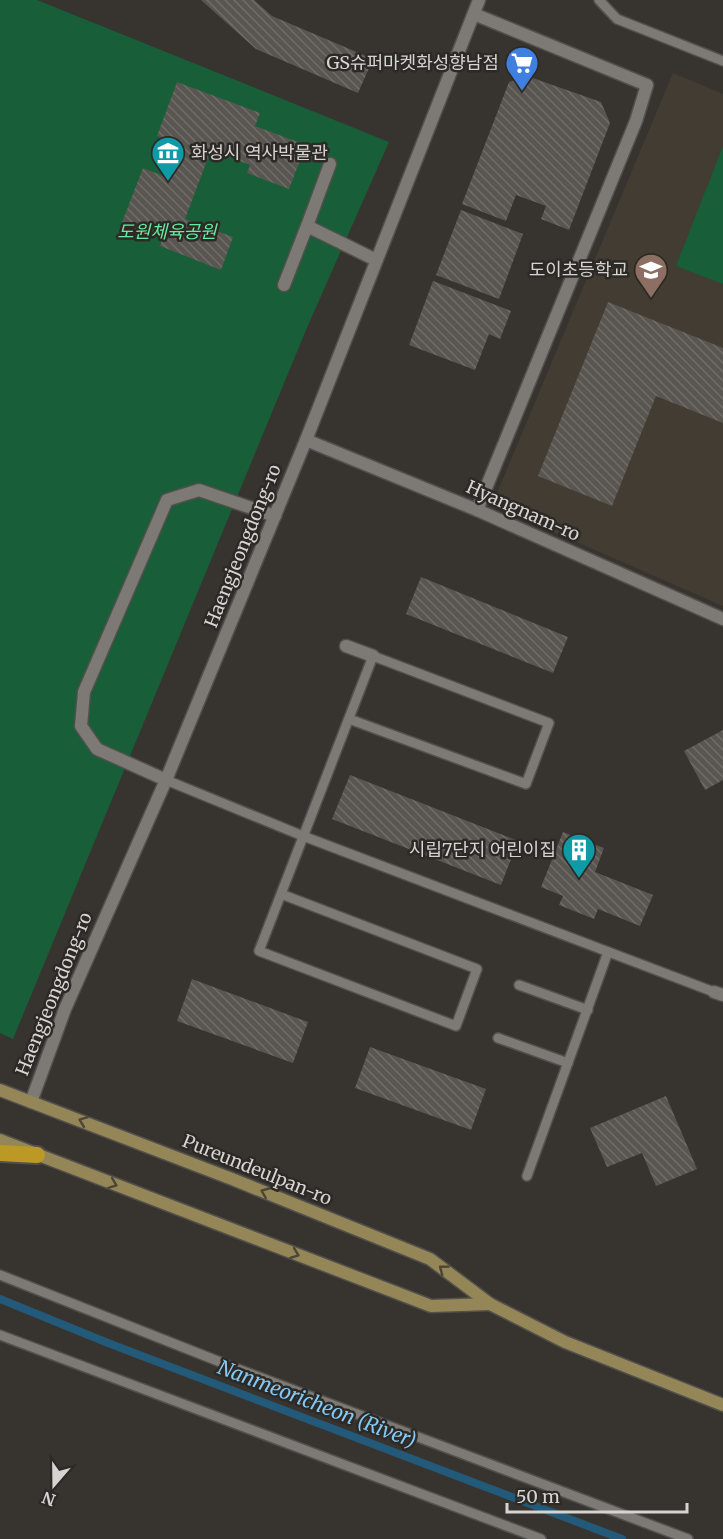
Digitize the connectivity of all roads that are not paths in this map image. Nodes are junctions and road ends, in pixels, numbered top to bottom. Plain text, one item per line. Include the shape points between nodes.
1 (479, 0) edge
2 (599, 0) edge
3 (474, 14) junction
4 (723, 61) edge
5 (330, 165) dead end
6 (307, 226) junction
7 (376, 260) junction
8 (284, 285) dead end
9 (306, 440) junction
10 (477, 510) junction
11 (275, 516) junction
12 (723, 619) edge
13 (346, 646) dead end
14 (373, 656) junction
15 (349, 719) junction
16 (166, 780) junction
17 (303, 836) junction
18 (280, 894) junction
19 (608, 952) junction
20 (519, 985) dead end
21 (719, 993) edge
22 (588, 1010) junction
23 (498, 1038) dead end
24 (568, 1064) junction
25 (0, 1090) edge
26 (31, 1102) junction
27 (0, 1140) edge
28 (0, 1153) edge
29 (37, 1155) junction
30 (527, 1176) dead end
31 (0, 1275) edge
32 (490, 1304) junction
33 (0, 1335) edge
34 (723, 1405) edge
35 (541, 1539) edge
36 (688, 1539) edge

1 - 3 street, Haengjeongdong-ro
2 - 4 lane via 617,19
3 - 7 street, Haengjeongdong-ro
3 - 10 street via 647,85 636,121
5 - 6 street
6 - 7 street
6 - 8 street
7 - 9 street, Haengjeongdong-ro
9 - 10 street, Hyangnam-ro
9 - 11 street, Haengjeongdong-ro
10 - 12 street, Hyangnam-ro
11 - 16 street, Haengjeongdong-ro
11 - 16 street via 200,490 167,500 84,692 81,726 97,749
13 - 14 street
14 - 15 lane
14 - 15 lane via 549,723 526,784
15 - 17 lane
16 - 17 lane
16 - 26 street, Haengjeongdong-ro via 65,1009
17 - 18 lane
17 - 19 lane
18 - 18 lane via 258,951 456,1026 477,969
19 - 21 lane
19 - 22 lane
20 - 22 lane
22 - 24 lane
23 - 24 lane
24 - 30 lane
25 - 26 main road, Pureundeulpan-ro
32 -> 26 main road, Pureundeulpan-ro via 430,1259
27 - 29 main road, Pureundeulpan-ro
28 - 29 highway
29 -> 32 main road, Pureundeulpan-ro via 431,1306
31 - 36 lane via 238,1370
32 - 34 main road, Pureundeulpan-ro via 565,1341
33 - 35 lane

